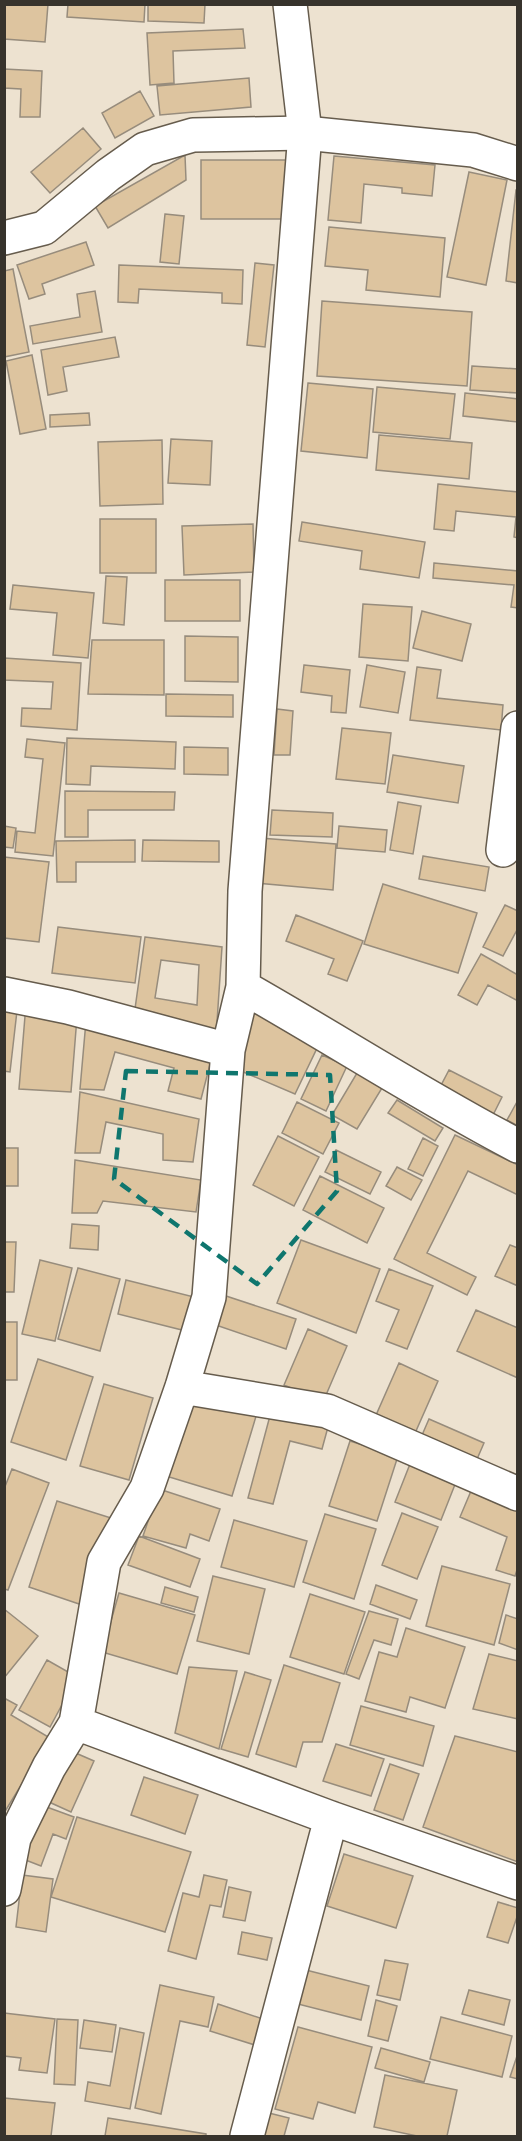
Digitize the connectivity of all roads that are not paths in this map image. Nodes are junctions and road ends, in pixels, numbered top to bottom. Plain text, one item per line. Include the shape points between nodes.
1 (290, 4) edge
2 (305, 133) junction
3 (518, 164) edge
4 (4, 238) edge
5 (518, 728) edge
6 (503, 850) dead end
7 (243, 987) junction
8 (4, 994) edge
9 (228, 1050) junction
10 (518, 1146) edge
11 (183, 1387) junction
12 (518, 1494) edge
13 (76, 1723) junction
14 (331, 1818) junction
15 (9, 1834) edge
16 (518, 1883) edge
17 (4, 1889) edge
18 (247, 2136) edge

1 - 2 street
2 - 3 street via 473,150
2 - 4 street via 194,135 145,149 44,228
2 - 7 street via 245,891
5 - 6 street
7 - 9 street
7 - 10 street
8 - 9 street
9 - 11 street via 208,1297
11 - 12 street via 327,1411
11 - 13 street via 147,1488 104,1562
13 - 14 street
13 - 15 street
14 - 16 street
14 - 18 street
15 - 17 street

